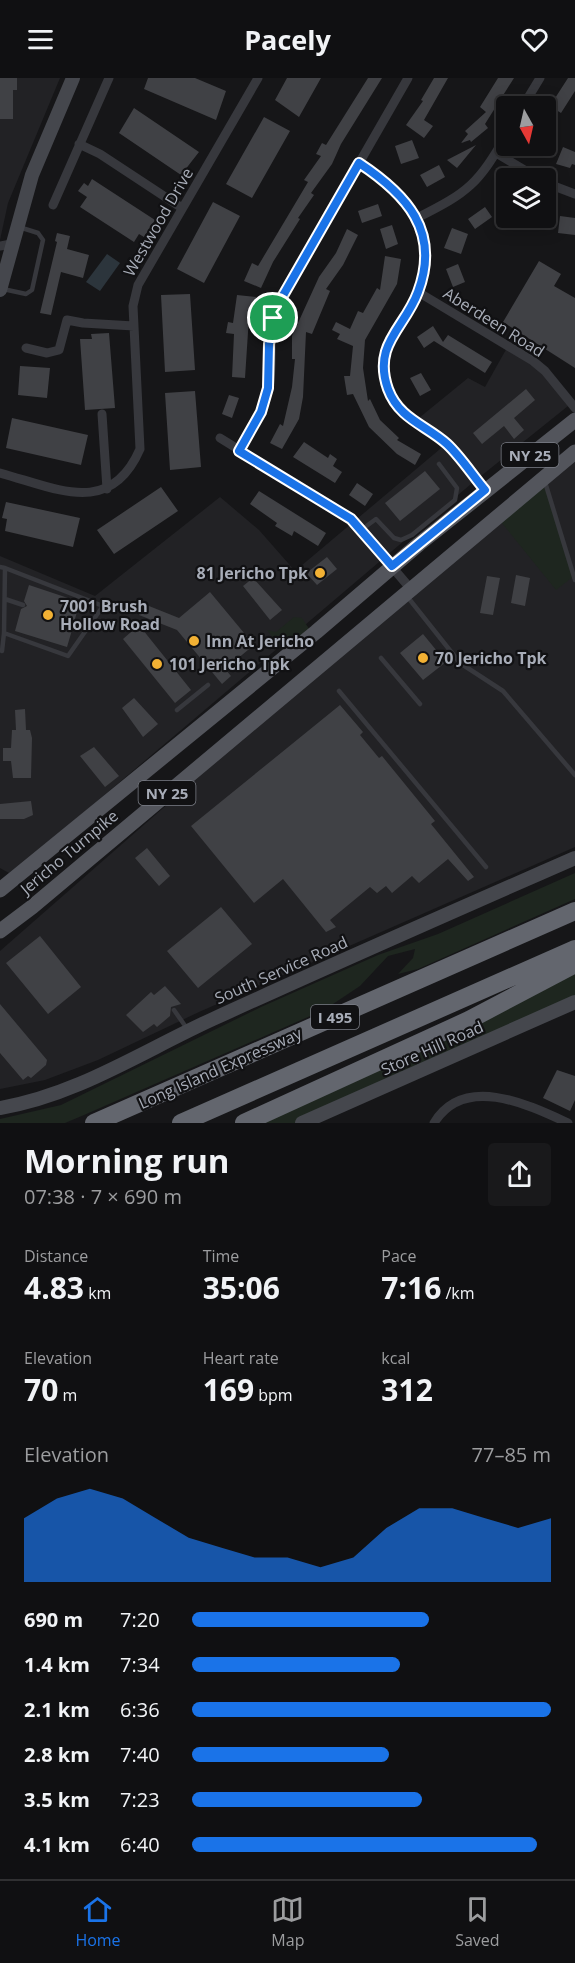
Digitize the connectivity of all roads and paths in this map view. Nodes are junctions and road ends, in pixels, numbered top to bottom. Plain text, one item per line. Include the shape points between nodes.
1 (73, 78) edge
2 (109, 78) edge
3 (258, 78) edge
4 (408, 78) edge
5 (540, 78) edge
6 (529, 96) edge
7 (79, 144) junction
8 (496, 153) edge
9 (501, 156) edge
10 (359, 163) junction
11 (521, 168) edge
12 (556, 187) edge
13 (575, 194) edge
14 (53, 205) dead end
15 (182, 208) junction
16 (417, 218) junction
17 (16, 226) junction
18 (5, 245) edge
19 (0, 289) edge
20 (418, 292) junction
21 (134, 326) junction
22 (26, 348) dead end
23 (575, 408) edge
24 (102, 414) dead end
25 (575, 420) edge
26 (220, 438) dead end
27 (239, 451) junction
28 (575, 452) edge
29 (439, 464) dead end
30 (0, 473) edge
31 (544, 478) junction
32 (107, 489) junction
33 (485, 490) junction
34 (458, 504) junction
35 (361, 530) junction
36 (416, 539) junction
37 (392, 566) junction
38 (3, 567) edge
39 (575, 580) edge
40 (408, 591) junction
41 (5, 599) junction
42 (23, 605) dead end
43 (73, 626) dead end
44 (87, 630) junction
45 (4, 633) junction
46 (2, 651) dead end
47 (381, 657) dead end
48 (208, 685) dead end
49 (339, 691) dead end
50 (420, 704) dead end
51 (177, 710) dead end
52 (575, 775) edge
53 (575, 858) edge
54 (486, 867) dead end
55 (0, 890) edge
56 (575, 911) edge
57 (0, 931) edge
58 (575, 949) edge
59 (575, 964) edge
60 (575, 1002) edge
61 (174, 1010) dead end
62 (189, 1031) junction
63 (0, 1108) edge
64 (94, 1123) edge
65 (181, 1123) edge
66 (244, 1123) edge
67 (302, 1123) edge
68 (434, 1123) edge
69 (568, 1123) edge

1 - 17 main road via 36,164
2 - 7 street
3 - 15 street, Westwood Drive
4 - 10 street
5 - 6 street
7 - 14 street
7 - 15 street
8 - 16 street via 469,190
9 - 11 street
10 - 16 street via 399,193
10 - 27 street via 277,306 269,344 268,388 261,412
12 - 13 street
15 - 21 street, Westwood Drive via 138,285
16 - 20 street via 424,258
17 - 18 main road
17 - 19 lane via 42,236 32,290 26,294
18 - 19 main road
20 - 23 street, Aberdeen Road via 533,361 546,371
20 - 33 street via 388,345 384,358 388,388 404,414 449,446
21 - 22 street via 67,320 59,350 47,353
21 - 32 street, Westwood Drive via 140,449 132,468
24 - 32 street
25 - 33 main road, Jericho Turnpike / NY 25
26 - 27 street
27 - 35 street via 351,519
28 - 31 main road, Jericho Turnpike / NY 25
29 - 34 lane via 457,488
30 - 32 street via 73,492 97,493
31 - 39 lane
31 - 40 main road, Jericho Turnpike / NY 25
33 - 34 main road, Jericho Turnpike / NY 25
34 - 36 main road, Jericho Turnpike / NY 25
35 - 36 lane via 376,519 394,538
35 - 37 street
36 - 37 main road, Jericho Turnpike / NY 25
37 - 40 street
37 - 55 main road, Jericho Turnpike / NY 25
38 - 41 lane
38 - 44 lane via 103,606
40 - 52 lane via 460,663 503,691
40 - 57 main road, Jericho Turnpike / NY 25
41 - 42 lane
41 - 45 lane
43 - 44 lane
44 - 45 lane via 68,656
45 - 46 lane
47 - 50 lane
48 - 51 lane
49 - 54 lane
53 - 62 main road, South Service Road
56 - 64 highway, Long Island Expressway / I 495
58 - 65 highway, Long Island Expressway / I 495
59 - 66 highway via 469,1020
60 - 67 main road, Store Hill Road
61 - 62 lane
62 - 63 main road, South Service Road via 83,1083 38,1101
68 - 69 street via 441,1110 460,1098 483,1096 505,1098

